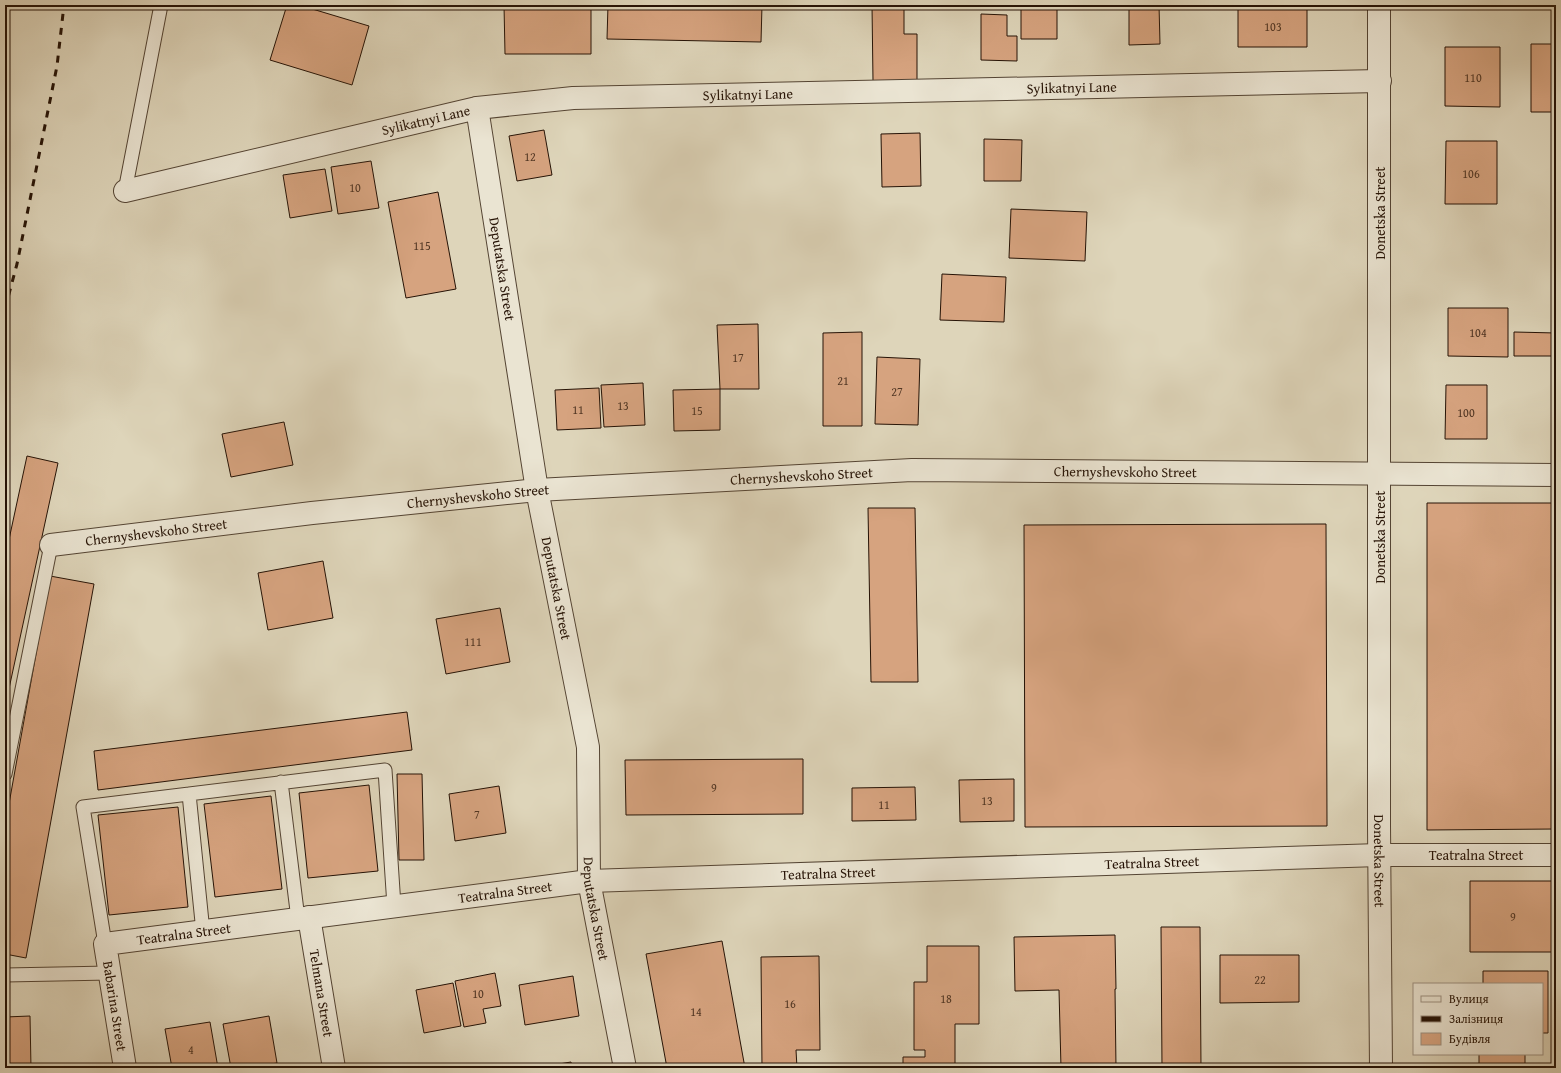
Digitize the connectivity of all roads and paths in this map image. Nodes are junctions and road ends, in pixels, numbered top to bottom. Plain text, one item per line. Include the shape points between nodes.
1 (161, 5) edge
2 (1379, 5) edge
3 (1380, 81) junction
4 (477, 108) junction
5 (125, 191) joint
6 (1380, 475) junction
7 (1556, 475) edge
8 (537, 490) junction
9 (51, 545) joint
10 (5, 774) edge
11 (282, 782) junction
12 (189, 794) junction
13 (1379, 855) junction
14 (1556, 855) edge
15 (590, 881) junction
16 (394, 906) junction
17 (304, 918) junction
18 (203, 932) junction
19 (105, 944) junction
20 (110, 973) junction
21 (5, 975) edge
22 (125, 1068) edge
23 (334, 1068) edge
24 (625, 1068) edge
25 (1381, 1068) edge

1 - 5 lane
2 - 3 street, Donetska Street
3 - 4 street, Sylikatnyi Lane via 573,98
3 - 6 street, Donetska Street
4 - 5 street, Sylikatnyi Lane
4 - 8 street, Deputatska Street
6 - 7 street, Chernyshevskoho Street
6 - 8 street, Chernyshevskoho Street via 912,470
6 - 13 street, Donetska Street
8 - 9 street, Chernyshevskoho Street via 312,513
8 - 15 street, Deputatska Street via 588,747
9 - 10 lane
11 - 12 lane
11 - 16 lane via 385,770
11 - 17 lane
12 - 18 lane
12 - 19 lane via 83,807
13 - 14 street, Teatralna Street
13 - 15 street, Teatralna Street
13 - 25 street, Donetska Street
15 - 16 street, Teatralna Street
15 - 24 street, Deputatska Street
16 - 17 street, Teatralna Street
17 - 18 street, Teatralna Street
17 - 23 street, Telmana Street
18 - 19 street, Teatralna Street
19 - 20 street, Babarina Street
20 - 21 lane
20 - 22 street, Babarina Street

